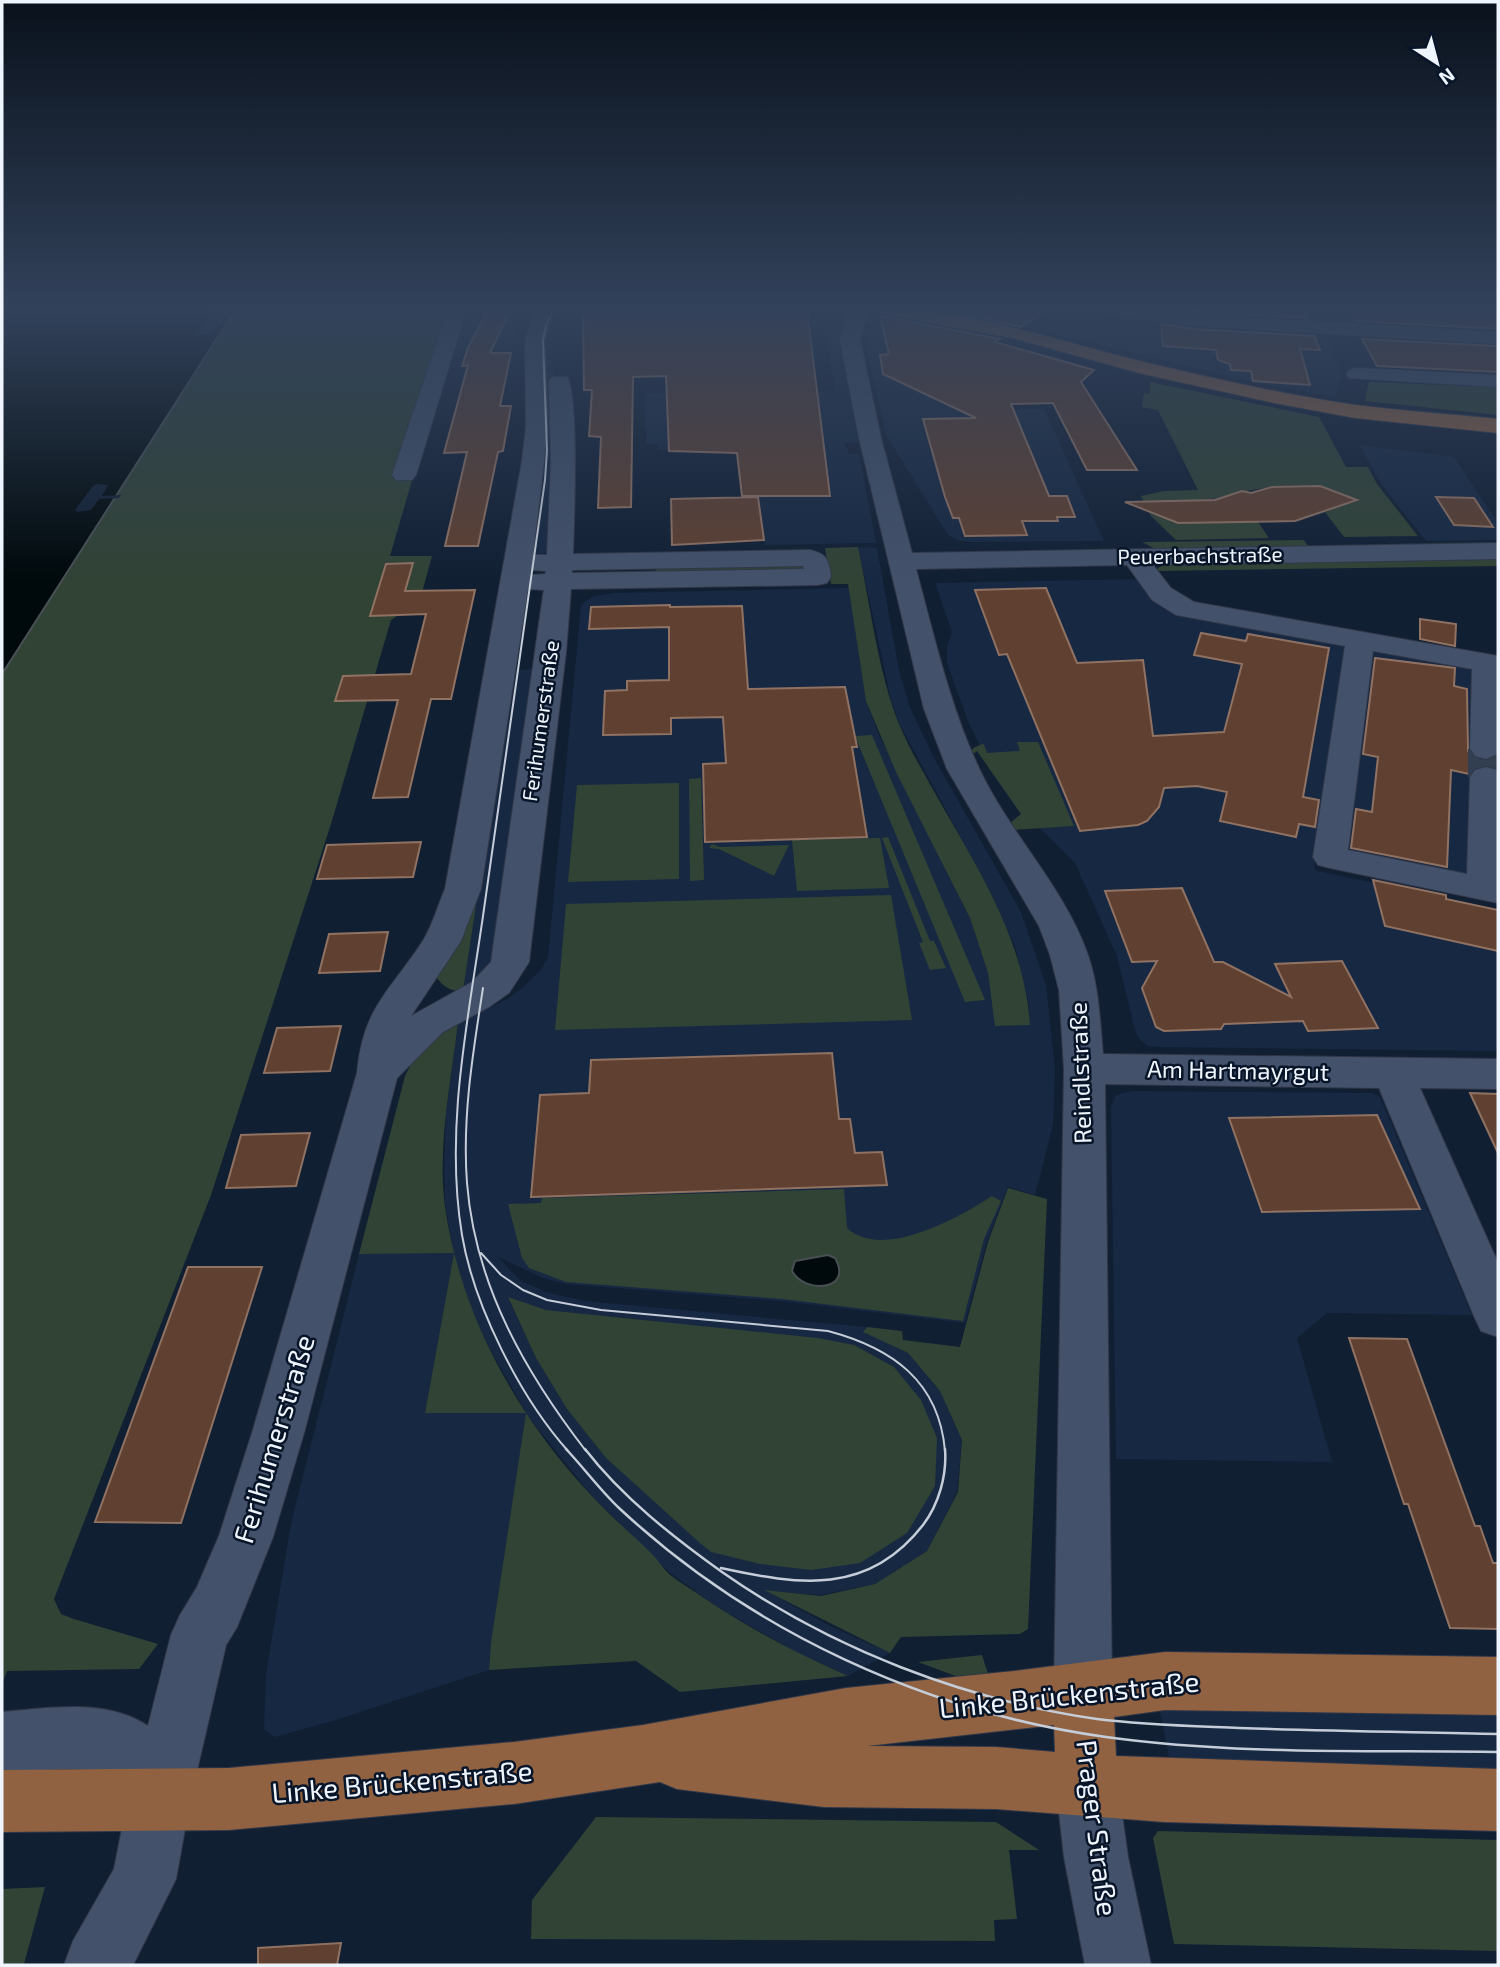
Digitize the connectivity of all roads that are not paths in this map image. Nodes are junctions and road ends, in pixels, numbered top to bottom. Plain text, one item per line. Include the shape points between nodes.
1 (428, 399) edge
2 (536, 399) edge
3 (562, 399) edge
4 (866, 399) edge
5 (1290, 399) edge
6 (1348, 399) edge
7 (1347, 410) junction
8 (1498, 426) edge
9 (404, 475) dead end
10 (1498, 551) edge
11 (1136, 557) junction
12 (902, 561) junction
13 (643, 571) junction
14 (559, 572) junction
15 (517, 573) junction
16 (1360, 641) junction
17 (1492, 664) edge
18 (1491, 891) edge
19 (1084, 1069) junction
20 (378, 1073) junction
21 (1393, 1073) junction
22 (1498, 1074) edge
23 (1498, 1316) edge
24 (1498, 1686) edge
25 (1083, 1690) junction
26 (2, 1742) edge
27 (643, 1755) junction
28 (1087, 1786) junction
29 (1498, 1800) edge
30 (2, 1801) edge
31 (159, 1801) junction
32 (97, 1965) edge
33 (1118, 1965) edge

1 - 9 street
2 - 15 street, Ferihumerstraße via 537,427
3 - 14 street, Ferihumerstraße
4 - 12 street, Reindlstraße via 870,438
5 - 7 main road
6 - 7 street
7 - 8 main road
10 - 11 street, Peuerbachstraße
11 - 12 street, Peuerbachstraße
11 - 16 street via 1154,589 1186,609
12 - 19 street, Reindlstraße via 948,736 963,769 1043,898 1069,955 1078,990
13 - 13 street via 818,577 812,559
13 - 14 street
14 - 15 street
14 - 20 street, Ferihumerstraße via 510,962 501,981 426,1024
15 - 20 street, Ferihumerstraße via 459,906 442,941 387,1023
16 - 17 street
16 - 18 street via 1330,857
17 - 18 street via 1486,763
19 - 21 street, Am Hartmayrgut
19 - 25 street, Reindlstraße
20 - 31 street, Ferihumerstraße via 246,1537 200,1635
21 - 22 street, Am Hartmayrgut
21 - 23 street
24 - 25 main road, Linke Brückenstraße via 1165,1681
25 - 27 main road, Linke Brückenstraße via 846,1718
25 - 28 main road, Prager Straße
26 - 31 street via 103,1739 121,1743 132,1753
27 - 28 main road, Linke Brückenstraße via 824,1776 996,1778
27 - 31 main road, Linke Brückenstraße via 514,1773 229,1799
28 - 29 main road, Linke Brückenstraße
28 - 33 street, Prager Straße
30 - 31 main road, Linke Brückenstraße
31 - 32 street, Ferihumerstraße via 138,1891

